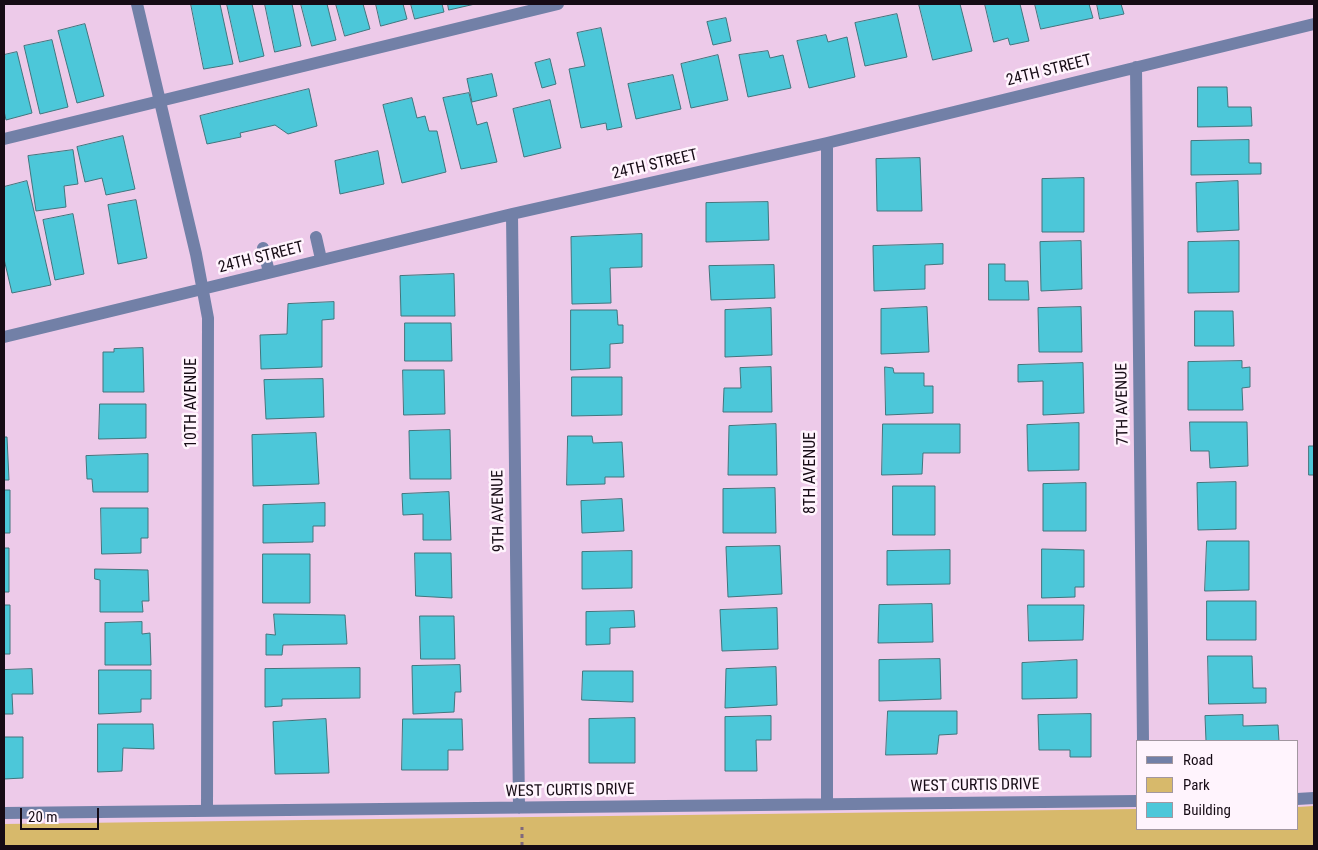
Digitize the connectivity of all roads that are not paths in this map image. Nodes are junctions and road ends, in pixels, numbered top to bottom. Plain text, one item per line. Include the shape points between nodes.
1 (137, 4) edge
2 (558, 4) edge
3 (1314, 24) edge
4 (1136, 67) junction
5 (160, 101) junction
6 (4, 138) edge
7 (827, 143) junction
8 (512, 214) junction
9 (316, 237) dead end
10 (263, 248) dead end
11 (321, 259) junction
12 (269, 272) junction
13 (203, 289) junction
14 (4, 337) edge
15 (1143, 740) edge
16 (1314, 798) edge
17 (1298, 799) edge
18 (1136, 801) edge
19 (827, 804) junction
20 (519, 808) junction
21 (207, 811) junction
22 (4, 813) edge

1 - 5 street, 10TH AVENUE
2 - 5 street
3 - 4 street, 24TH STREET
4 - 7 street, 24TH STREET
4 - 15 street, 7TH AVENUE
5 - 6 street
5 - 13 street, 10TH AVENUE
7 - 8 street, 24TH STREET
7 - 19 street, 8TH AVENUE
8 - 11 street, 24TH STREET
8 - 20 street, 9TH AVENUE
9 - 11 street
10 - 12 street
11 - 12 street, 24TH STREET
12 - 13 street, 24TH STREET
13 - 14 street, 24TH STREET
13 - 21 street, 10TH AVENUE via 208,318
16 - 17 street
18 - 19 street, WEST CURTIS DRIVE
19 - 20 street, WEST CURTIS DRIVE
20 - 21 street, WEST CURTIS DRIVE
21 - 22 street, WEST CURTIS DRIVE

